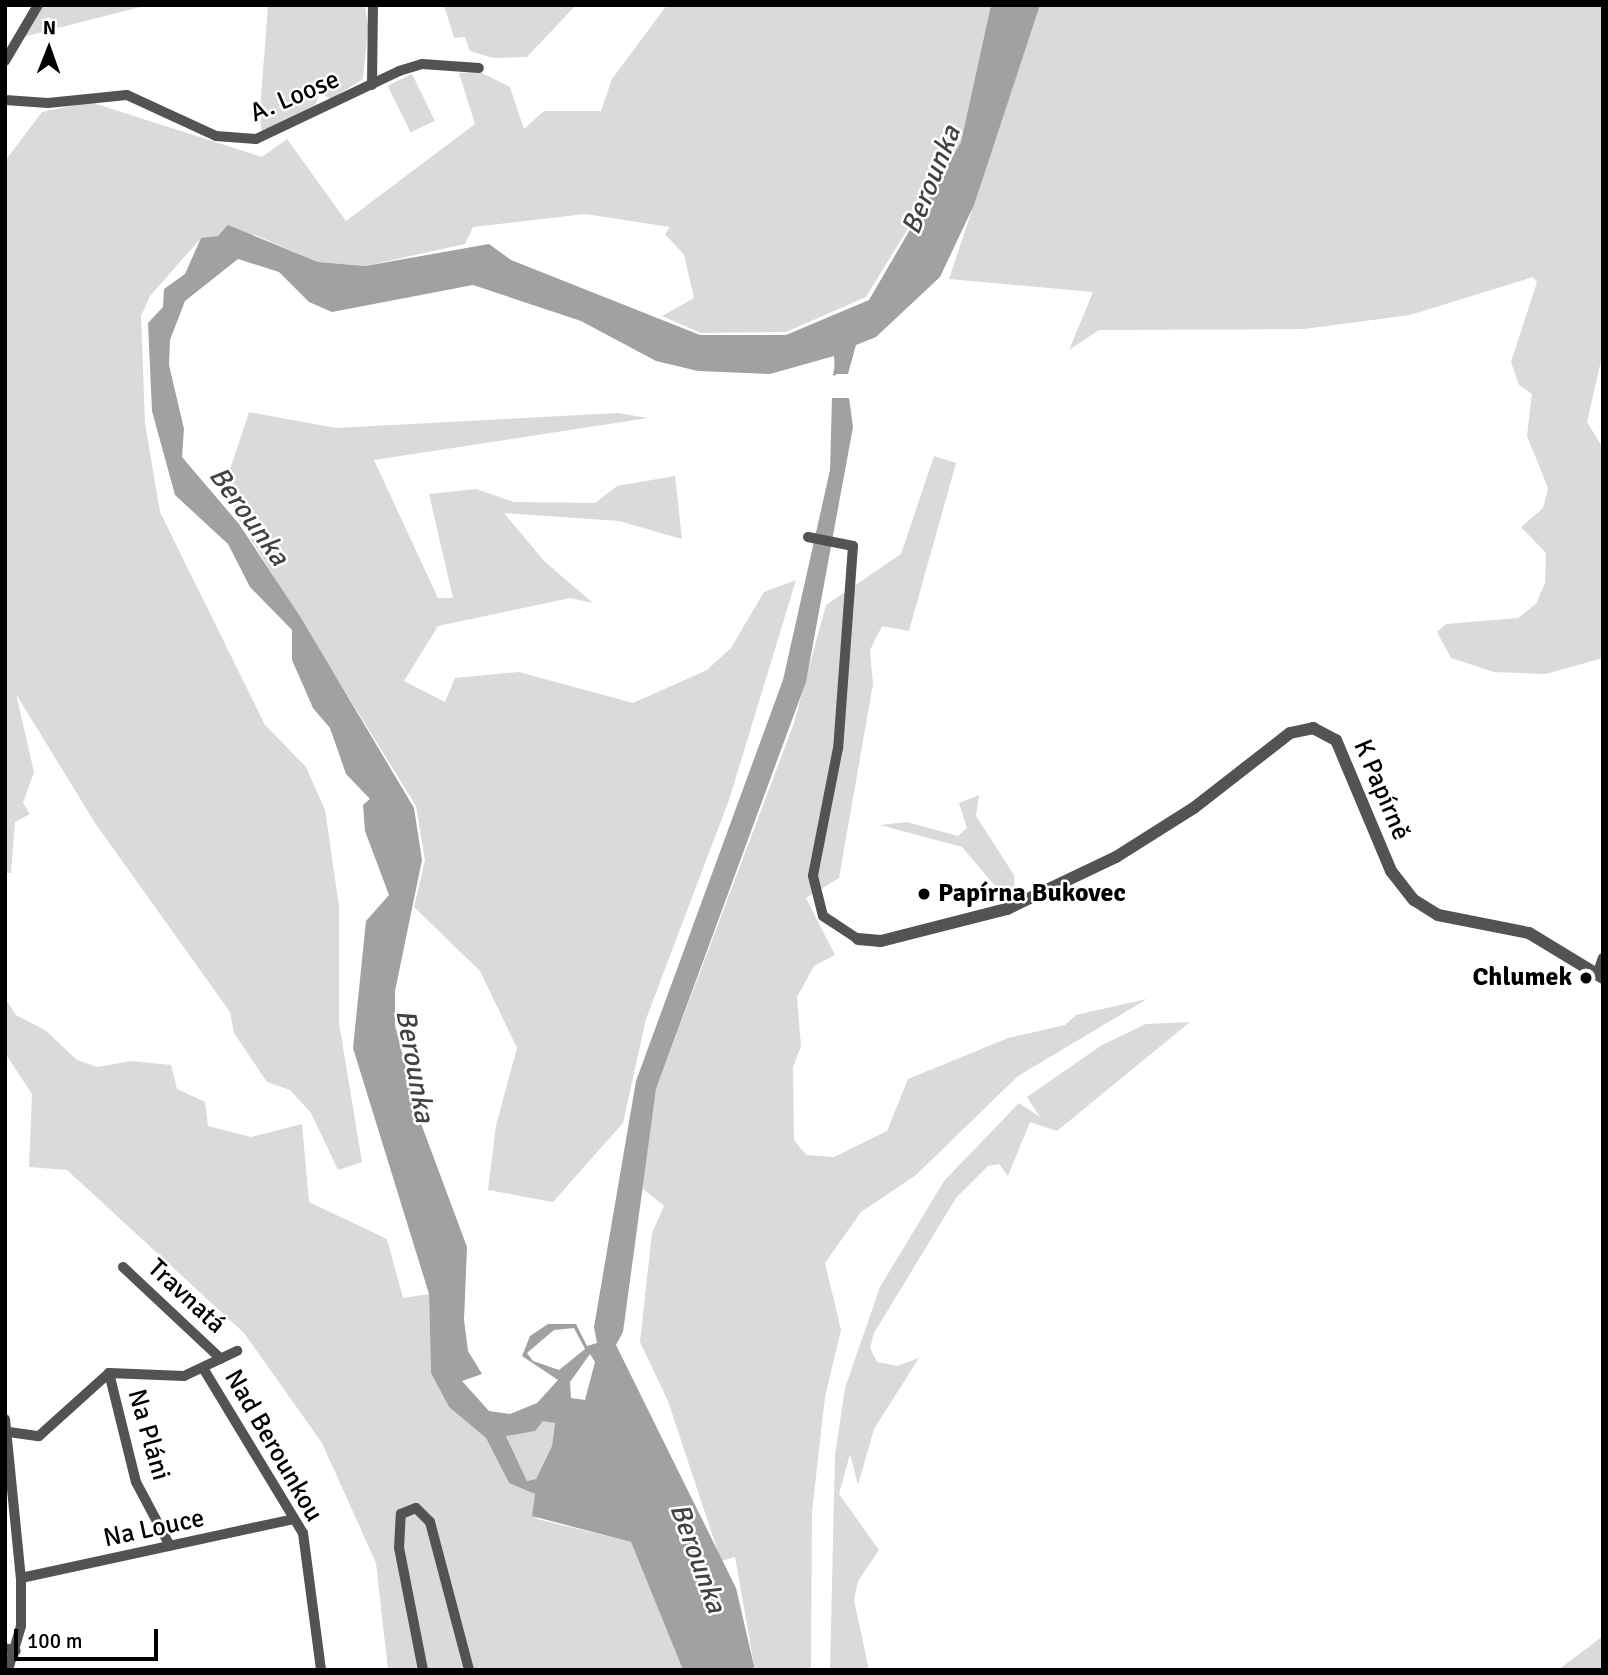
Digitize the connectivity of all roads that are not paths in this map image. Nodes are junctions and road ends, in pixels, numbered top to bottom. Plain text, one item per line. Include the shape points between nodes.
1 (38, 5) edge
2 (373, 5) edge
3 (5, 61) edge
4 (479, 68) dead end
5 (372, 85) junction
6 (5, 100) edge
7 (808, 537) dead end
8 (858, 939) joint
9 (1603, 958) edge
10 (1600, 976) edge
11 (123, 1267) dead end
12 (237, 1351) dead end
13 (221, 1359) junction
14 (203, 1368) junction
15 (109, 1373) junction
16 (5, 1419) edge
17 (9, 1432) junction
18 (295, 1519) junction
19 (170, 1546) junction
20 (21, 1578) junction
21 (11, 1650) edge
22 (8, 1670) edge
23 (321, 1670) edge
24 (423, 1670) edge
25 (469, 1670) edge

1 - 3 street
2 - 5 street
4 - 5 street, A. Loose via 422,64
5 - 6 street, A. Loose via 286,129 245,139 216,136 127,95 48,103
7 - 8 street via 853,546 840,718 813,885 823,916
8 - 10 street, K Papírně via 881,941 1007,909 1116,856 1195,807 1290,733 1313,728 1336,740 1391,871 1414,900 1438,915 1529,933
9 - 10 street
11 - 13 street, Travnatá
12 - 13 street
13 - 14 street
14 - 15 street via 184,1376
14 - 18 street, Nad Berounkou
15 - 17 street via 39,1436
15 - 19 street, Na Pláni via 136,1482
16 - 17 street
17 - 20 street
18 - 19 street, Na Louce
18 - 23 street, Nad Berounkou via 303,1533
19 - 20 street, Na Louce
20 - 21 street
21 - 22 street
24 - 25 street via 399,1548 401,1514 416,1508 430,1522

